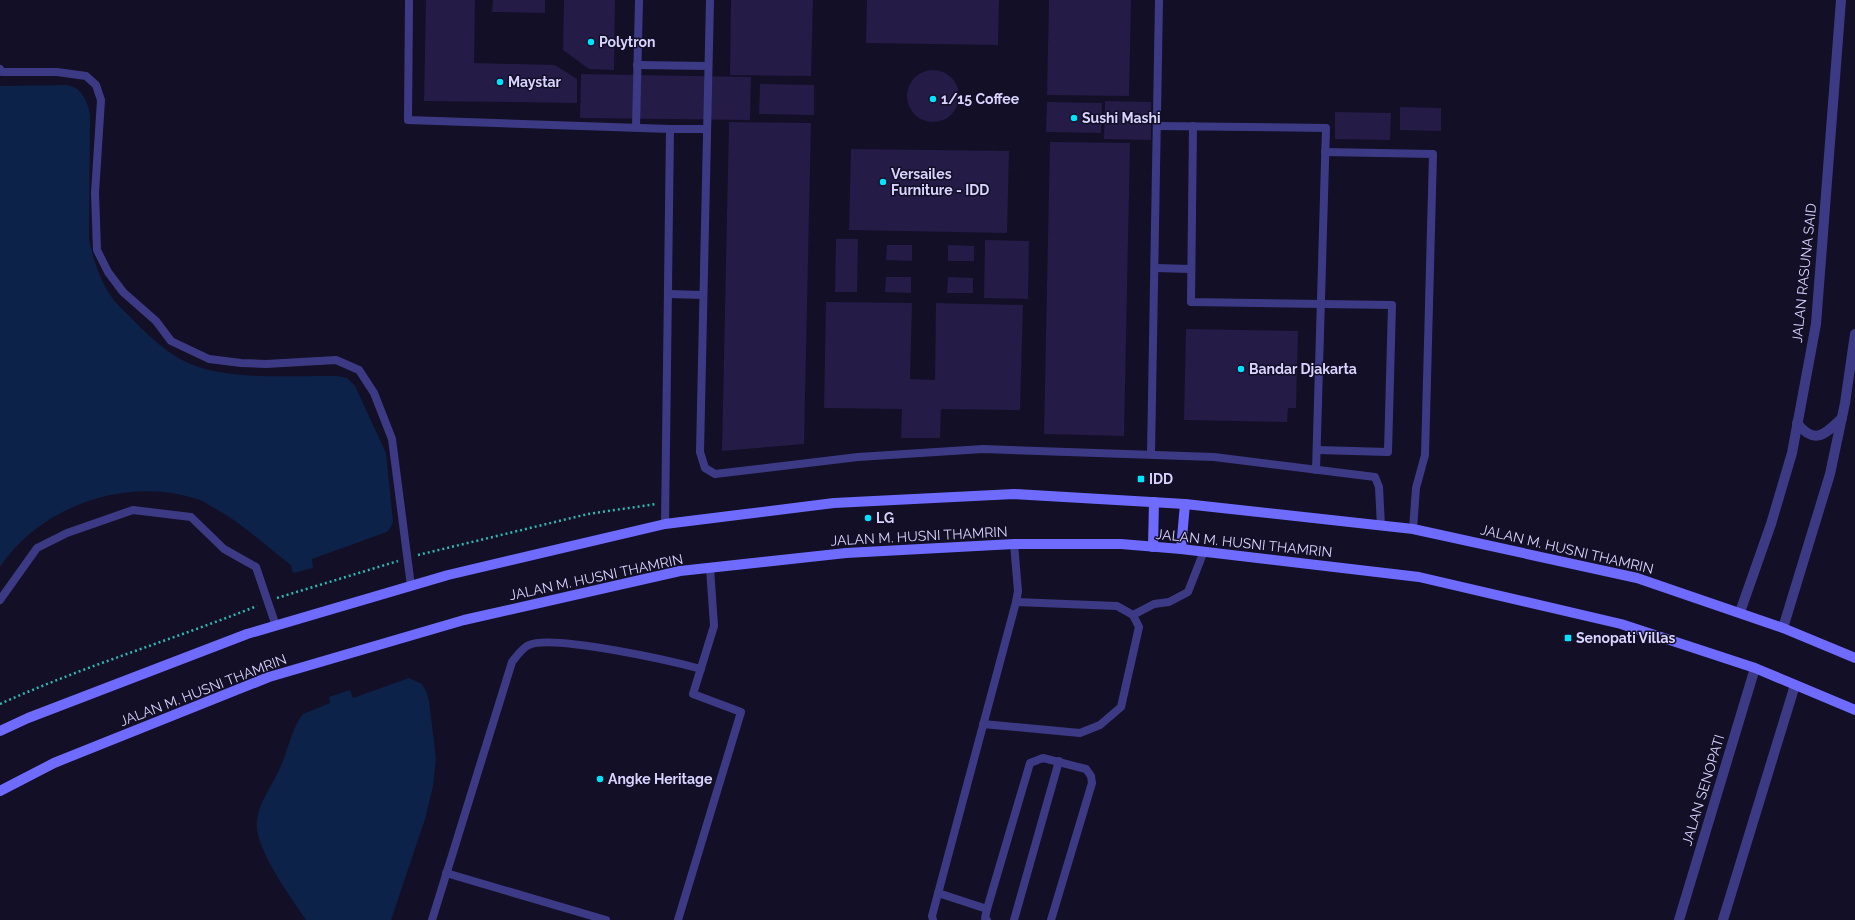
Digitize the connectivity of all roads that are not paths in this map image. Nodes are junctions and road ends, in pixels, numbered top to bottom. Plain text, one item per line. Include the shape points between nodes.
1 (409, 0) edge
2 (639, 0) edge
3 (710, 0) edge
4 (1159, 0) edge
5 (1841, 0) edge
6 (638, 65) junction
7 (708, 66) junction
8 (0, 69) edge
9 (1157, 126) junction
10 (1193, 126) junction
11 (636, 127) junction
12 (670, 129) junction
13 (707, 129) junction
14 (1325, 152) junction
15 (1155, 268) junction
16 (1191, 269) junction
17 (668, 294) junction
18 (703, 295) junction
19 (1321, 303) junction
20 (1855, 334) edge
21 (1842, 418) junction
22 (1797, 423) junction
23 (1317, 450) junction
24 (1151, 454) junction
25 (1316, 470) junction
26 (1154, 502) junction
27 (1185, 504) junction
28 (665, 524) junction
29 (1381, 526) junction
30 (1413, 529) junction
31 (1014, 544) junction
32 (1153, 547) junction
33 (1181, 549) junction
34 (1204, 551) junction
35 (710, 568) junction
36 (411, 586) junction
37 (0, 600) edge
38 (1016, 602) junction
39 (1740, 612) junction
40 (1133, 615) junction
41 (276, 626) junction
42 (1783, 628) junction
43 (1855, 658) edge
44 (1755, 668) junction
45 (701, 669) junction
46 (1795, 685) junction
47 (1855, 710) edge
48 (983, 724) junction
49 (0, 731) edge
50 (1059, 761) junction
51 (0, 791) edge
52 (446, 874) junction
53 (938, 893) junction
54 (987, 909) junction
55 (432, 920) edge
56 (606, 920) edge
57 (678, 920) edge
58 (933, 920) edge
59 (987, 920) edge
60 (1014, 920) edge
61 (1051, 920) edge
62 (1679, 920) edge
63 (1723, 920) edge

1 - 11 lane via 408,120
2 - 6 lane
3 - 7 lane
4 - 9 lane
5 - 22 street, JALAN RASUNA SAID via 1816,324
6 - 7 lane
6 - 11 lane
7 - 13 lane
8 - 36 lane via 2,72 57,72 86,76 96,85 101,100 95,193 96,250 123,292 156,321 171,341 209,359 266,364 336,360 360,370 374,393 392,439
9 - 10 lane
9 - 15 lane
10 - 14 lane via 1326,128
10 - 16 lane
11 - 12 lane
12 - 13 lane
12 - 17 lane
13 - 18 lane
14 - 19 lane
14 - 30 lane via 1433,154 1425,455 1416,488
15 - 16 lane
15 - 24 lane
16 - 19 lane via 1191,302
17 - 18 lane
17 - 28 lane
18 - 24 lane via 700,452 705,468 715,474 858,457 983,449
19 - 23 lane
19 - 23 lane via 1392,306 1392,313 1388,452
20 - 21 street
21 - 22 street via 1826,433 1816,436 1805,433
21 - 42 street via 1830,474
22 - 39 street, JALAN RASUNA SAID via 1792,453 1772,524
23 - 25 lane
24 - 25 lane via 1214,457
25 - 29 lane via 1375,477 1379,487
26 - 27 main road, JALAN M. HUSNI THAMRIN
26 - 28 main road, JALAN M. HUSNI THAMRIN via 1014,494 834,503
26 - 32 main road
27 - 29 main road, JALAN M. HUSNI THAMRIN
27 - 33 main road
28 - 36 main road, JALAN M. HUSNI THAMRIN
29 - 30 main road, JALAN M. HUSNI THAMRIN
30 - 39 main road, JALAN M. HUSNI THAMRIN via 1637,578
31 - 32 main road, JALAN M. HUSNI THAMRIN via 1121,544
31 - 35 main road, JALAN M. HUSNI THAMRIN via 846,553
31 - 38 lane via 1018,591
32 - 33 main road, JALAN M. HUSNI THAMRIN
33 - 34 main road, JALAN M. HUSNI THAMRIN
34 - 40 lane via 1188,592 1169,602 1154,604
34 - 44 main road, JALAN M. HUSNI THAMRIN via 1419,577 1622,624
35 - 45 lane via 714,626
35 - 51 main road, JALAN M. HUSNI THAMRIN via 680,571 464,620 269,677 54,763
36 - 41 main road, JALAN M. HUSNI THAMRIN
37 - 41 lane via 37,548 67,533 133,510 191,517 224,550 256,566
38 - 40 lane via 1117,606
38 - 48 lane
39 - 42 main road, JALAN M. HUSNI THAMRIN
40 - 48 lane via 1138,627 1121,708 1100,724 1080,733
41 - 49 main road, JALAN M. HUSNI THAMRIN via 247,634
42 - 43 main road, JALAN M. HUSNI THAMRIN
44 - 46 main road, JALAN M. HUSNI THAMRIN
44 - 62 street, JALAN SENOPATI
45 - 52 lane via 669,660 554,642 528,645 512,662
45 - 57 lane via 693,694 741,712
46 - 47 main road, JALAN M. HUSNI THAMRIN
46 - 63 street
48 - 53 lane
50 - 54 lane via 1043,758 1030,763
50 - 60 lane
50 - 61 lane via 1086,769 1092,783
52 - 55 lane
52 - 56 lane
53 - 54 lane
53 - 58 lane
54 - 59 lane

